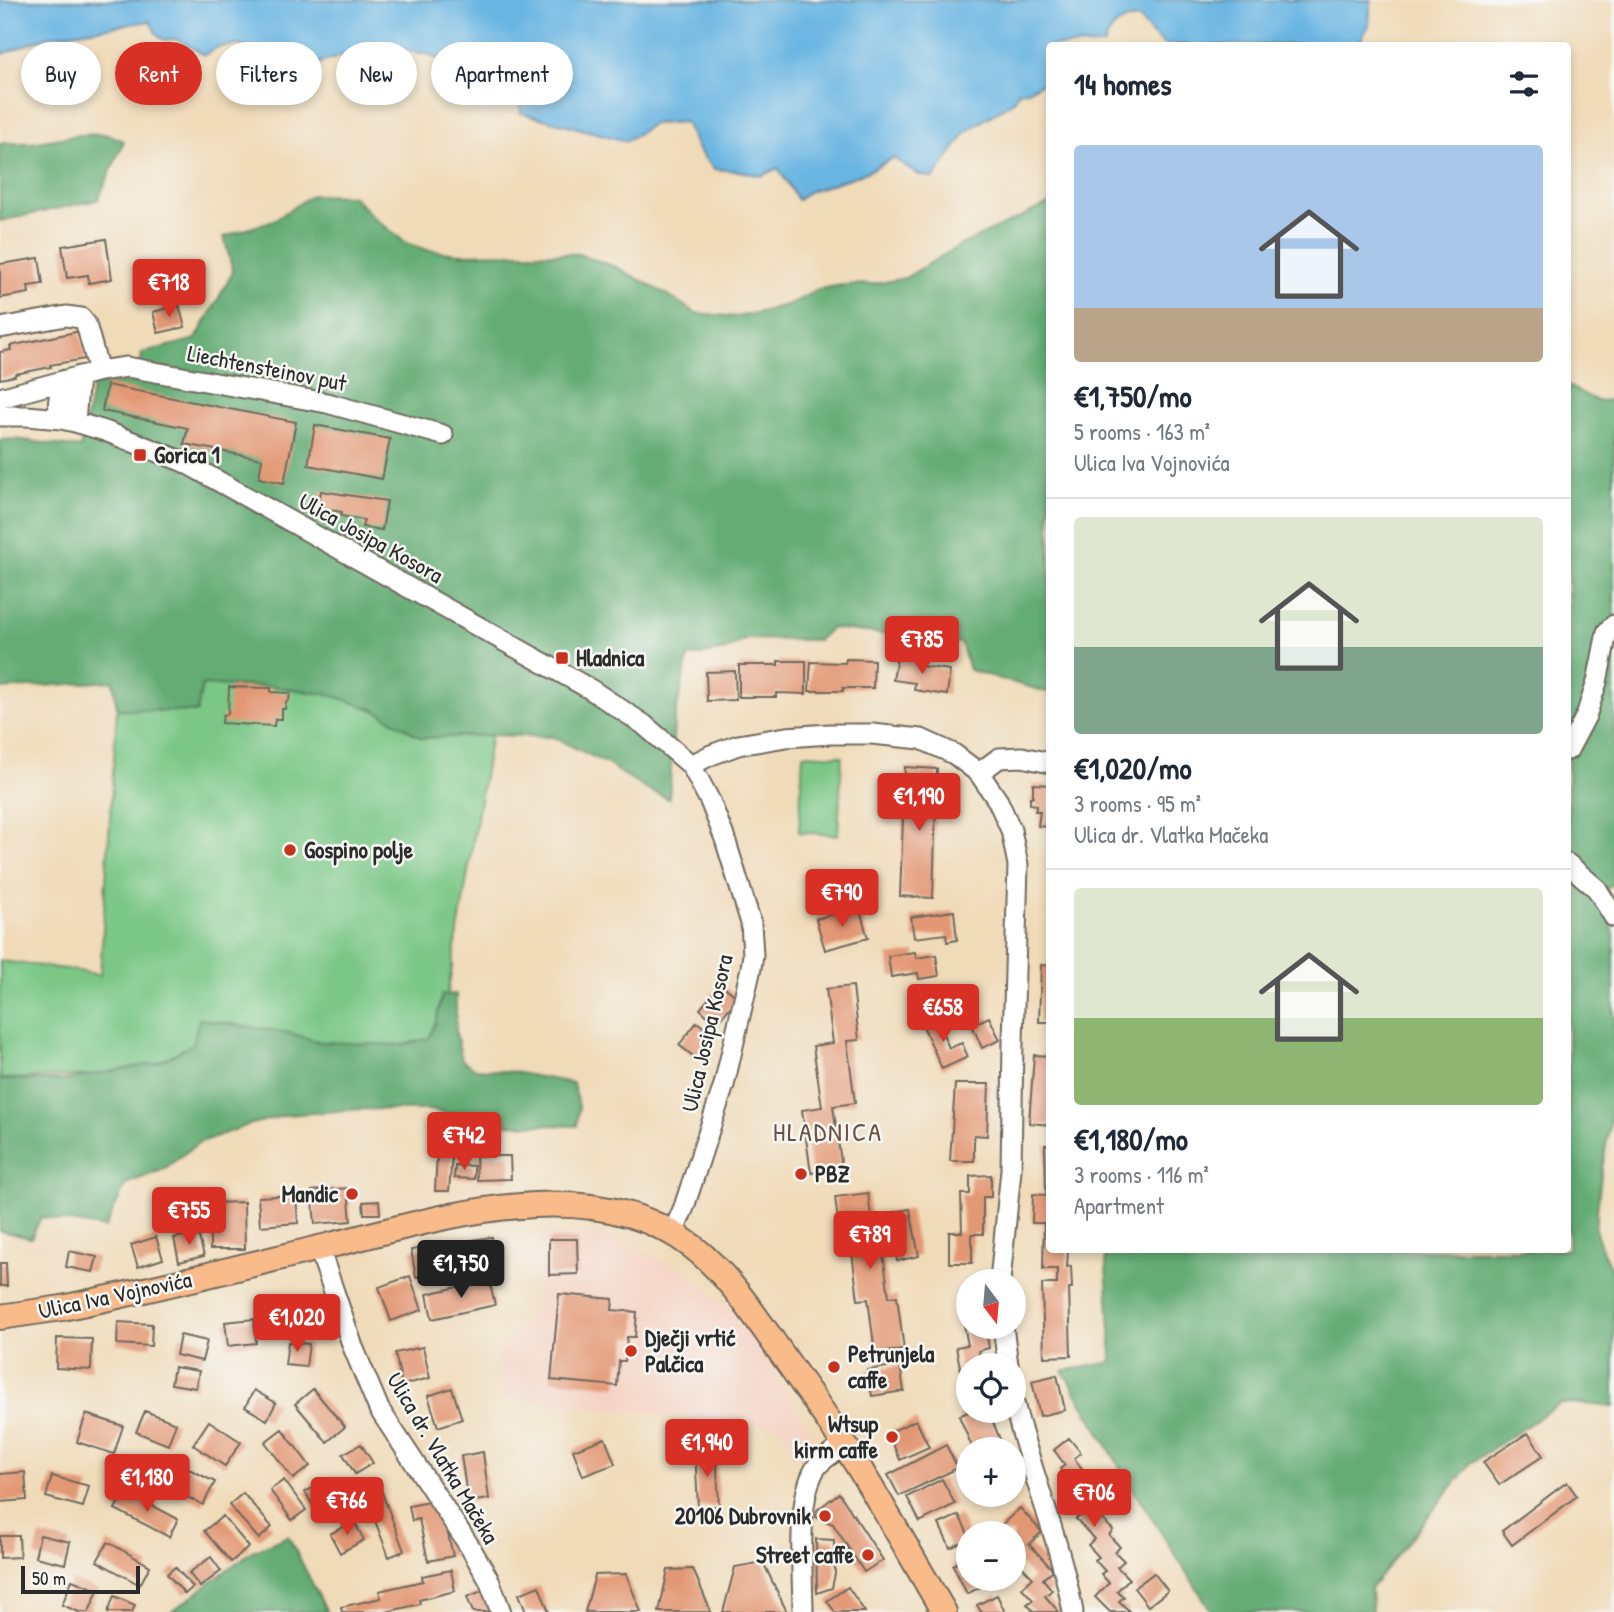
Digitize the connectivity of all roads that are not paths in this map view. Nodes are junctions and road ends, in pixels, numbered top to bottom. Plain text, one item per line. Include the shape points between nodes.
1 (0, 328) edge
2 (99, 371) junction
3 (72, 378) junction
4 (0, 398) edge
5 (0, 416) edge
6 (68, 421) junction
7 (443, 435) dead end
8 (1614, 625) edge
9 (1571, 744) edge
10 (1046, 762) edge
11 (691, 765) junction
12 (979, 773) junction
13 (1571, 867) edge
14 (1614, 917) edge
15 (673, 1233) junction
16 (319, 1248) junction
17 (1001, 1269) edge
18 (0, 1317) edge
19 (1019, 1423) edge
20 (845, 1445) junction
21 (501, 1612) edge
22 (803, 1612) edge
23 (944, 1612) edge
24 (1073, 1612) edge

1 - 2 street via 66,316 80,318 86,324
2 - 3 street, Liechtensteinov put
2 - 7 street, Liechtensteinov put via 127,367 327,403
3 - 4 street, Liechtensteinov put
3 - 6 street
5 - 6 street, Ulica Josipa Kosora
6 - 11 street, Ulica Josipa Kosora via 184,462 232,488 590,689 643,724
8 - 9 street via 1607,632 1586,716
10 - 12 street via 999,758
11 - 12 street via 754,742 872,734 921,739 954,754
11 - 15 street, Ulica Josipa Kosora via 733,861 751,923 753,956 723,1084
12 - 17 street via 1011,830 1018,865 1011,1170
13 - 14 street via 1597,889
15 - 16 main road, Ulica Iva Vojnovića via 622,1213 525,1205 465,1213
15 - 20 main road, Ulica Iva Vojnovića via 740,1295
16 - 18 main road, Ulica Iva Vojnovića via 109,1298
16 - 21 street, Ulica dr. Vlatka Mačeka via 379,1409 470,1547
19 - 24 street
20 - 22 street via 819,1464 807,1484
20 - 23 main road, Ulica Iva Vojnovića

